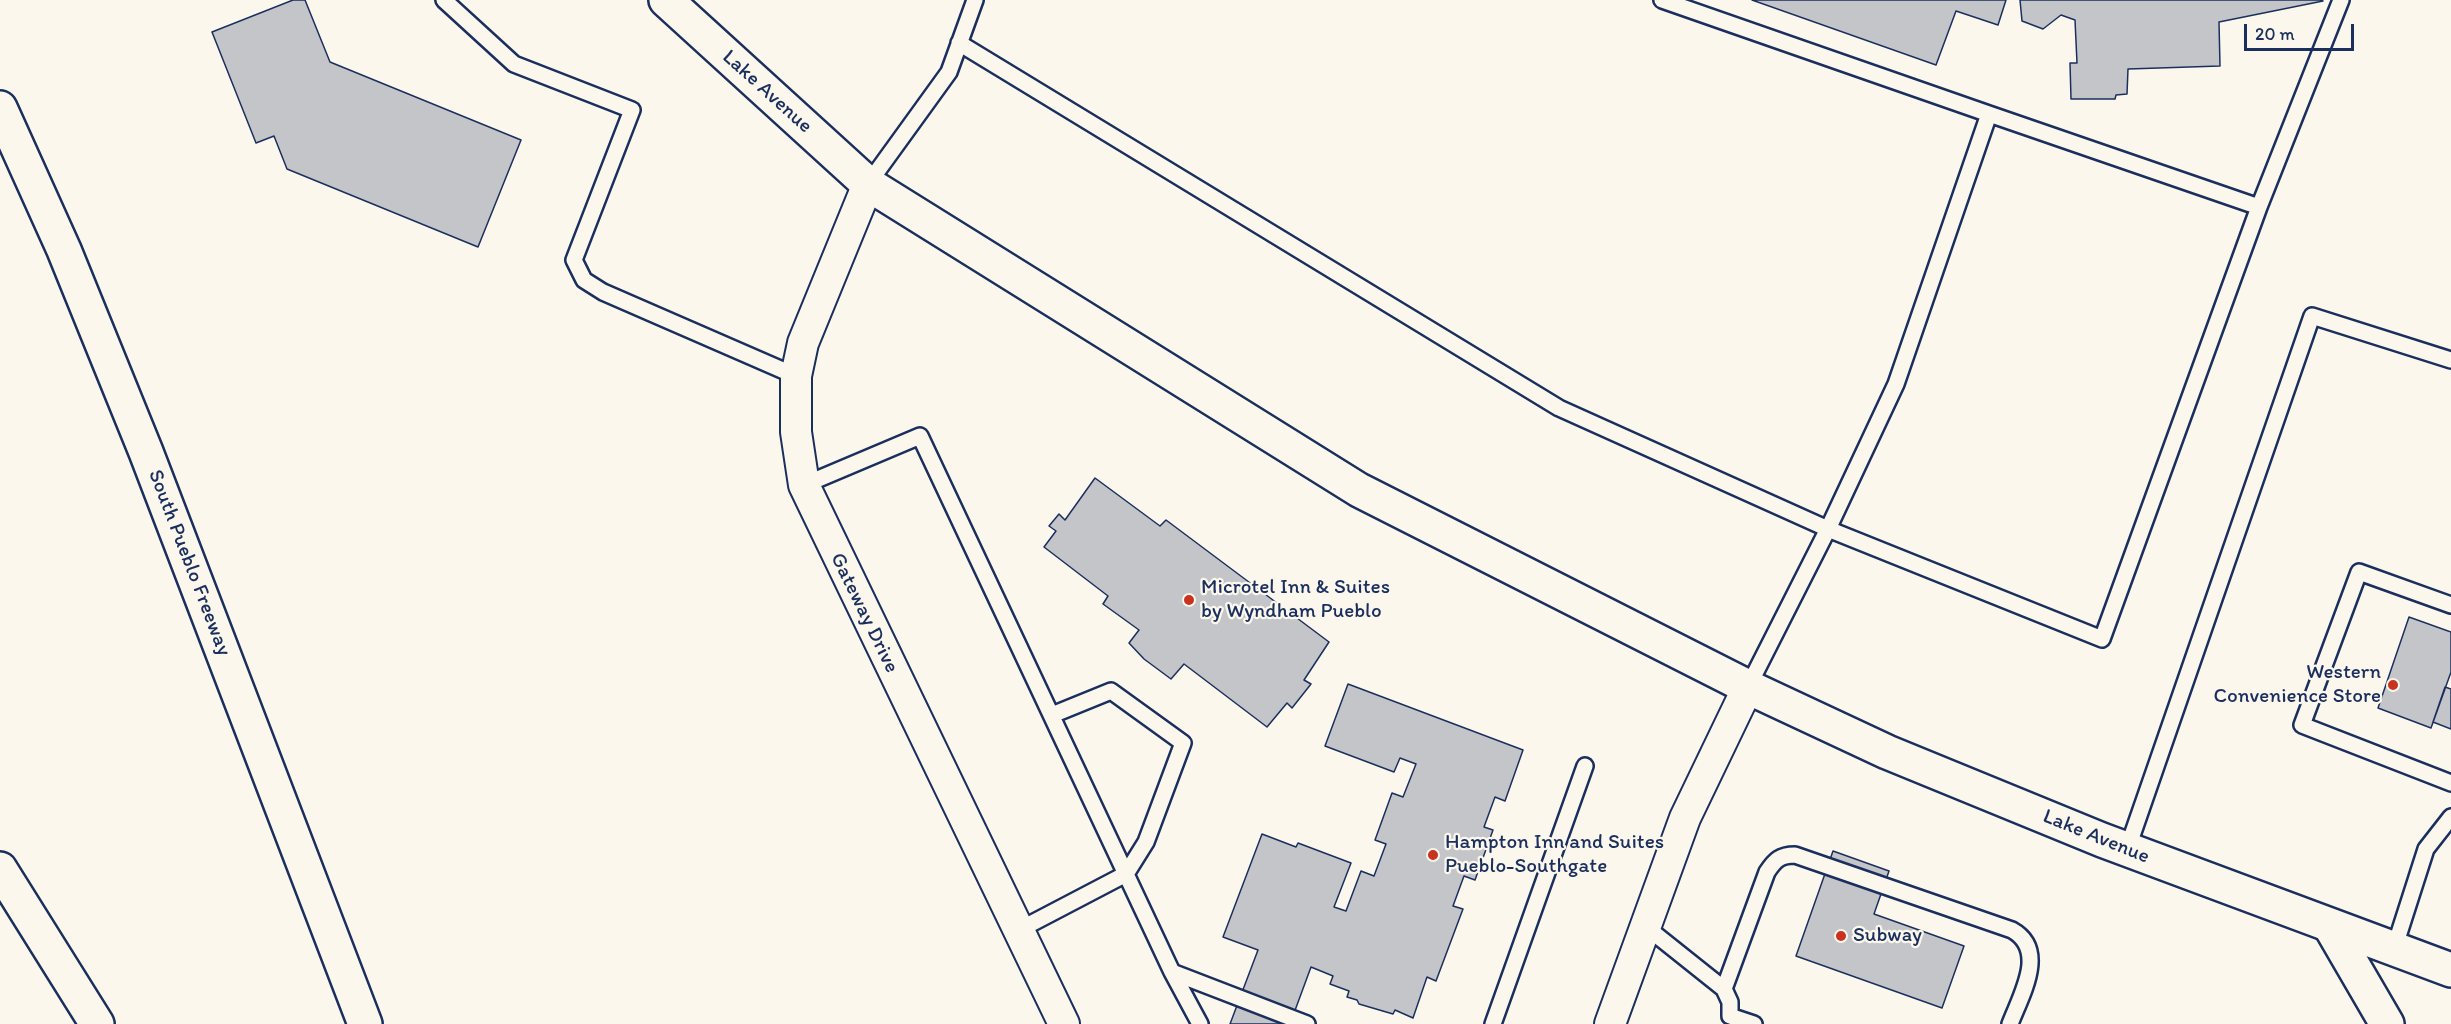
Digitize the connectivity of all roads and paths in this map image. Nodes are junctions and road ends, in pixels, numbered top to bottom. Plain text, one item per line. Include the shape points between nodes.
1 (444, 0) edge
2 (666, 0) edge
3 (975, 0) edge
4 (1662, 0) edge
5 (2341, 0) edge
6 (959, 43) junction
7 (0, 108) edge
8 (1989, 114) junction
9 (868, 183) junction
10 (2259, 207) junction
11 (2451, 360) edge
12 (796, 376) junction
13 (804, 485) junction
14 (1828, 529) junction
15 (2451, 605) edge
16 (1748, 687) junction
17 (1052, 715) junction
18 (1585, 766) dead end
19 (2451, 783) edge
20 (2451, 817) edge
21 (2127, 850) junction
22 (0, 869) edge
23 (1126, 874) junction
24 (312, 885) junction
25 (0, 888) edge
26 (2330, 926) junction
27 (1645, 927) junction
28 (1017, 931) junction
29 (2394, 949) junction
30 (2451, 970) edge
31 (1172, 972) junction
32 (1724, 989) junction
33 (1729, 1020) edge
34 (71, 1024) edge
35 (97, 1024) edge
36 (365, 1024) edge
37 (381, 1024) edge
38 (1064, 1024) edge
39 (1200, 1024) edge
40 (1306, 1024) edge
41 (1493, 1024) edge
42 (1610, 1024) edge
43 (1754, 1024) edge
44 (2010, 1024) edge
45 (2387, 1024) edge

1 - 12 lane via 514,64 632,110 574,260 584,280 603,292
2 - 9 main road, Lake Avenue
3 - 6 lane
4 - 8 lane
5 - 10 lane
6 - 9 lane via 949,72
6 - 14 lane via 1560,408
7 - 24 main road, South Pueblo Freeway via 64,250 142,441
8 - 10 lane
8 - 14 lane via 1896,384
9 - 12 street, Gateway Drive via 803,343
9 - 16 main road, Lake Avenue via 1359,490
10 - 14 lane via 2102,639
11 - 21 lane via 2312,316
12 - 13 street, Gateway Drive via 796,432
13 - 17 lane via 920,436
13 - 28 street, Gateway Drive
14 - 16 lane
15 - 19 lane via 2359,572 2302,725
16 - 21 main road, Lake Avenue via 1887,752
16 - 27 street via 1685,818
17 - 23 lane
17 - 23 lane via 1111,691 1183,743 1146,842
18 - 41 lane
20 - 29 lane via 2426,849
21 - 26 main road, Lake Avenue
22 - 35 main road
23 - 28 lane
23 - 31 lane
24 - 36 main road, South Pueblo Freeway
24 - 37 main road
25 - 34 main road
26 - 29 main road, Lake Avenue
26 - 45 main road
27 - 32 lane
27 - 42 street
28 - 38 street, Gateway Drive
29 - 30 main road, Lake Avenue
31 - 39 lane
31 - 40 lane
32 - 33 lane via 1730,1002
32 - 44 lane via 1767,872 1784,855 1795,855 2023,936 2031,957
33 - 43 lane

